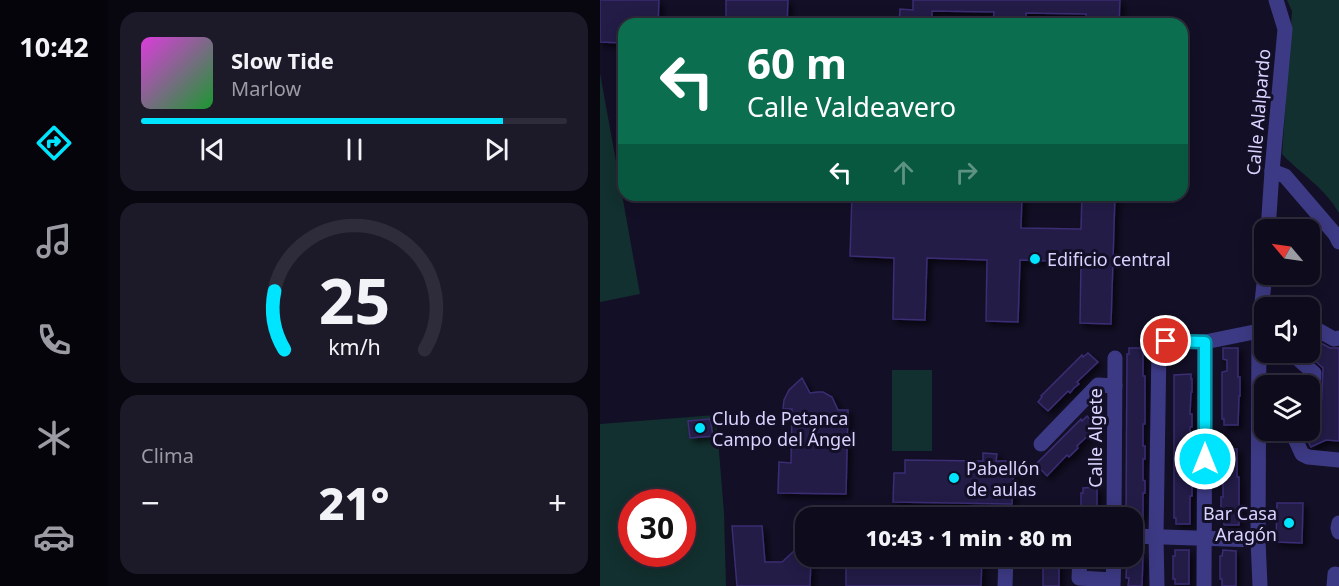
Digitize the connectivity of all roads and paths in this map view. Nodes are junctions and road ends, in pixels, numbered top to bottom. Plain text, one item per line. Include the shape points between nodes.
1 (1276, 0) edge
2 (1272, 171) junction
3 (1269, 219) edge
4 (1339, 242) edge
5 (1320, 330) edge
6 (1254, 332) edge
7 (1339, 338) edge
8 (1205, 342) junction
9 (1115, 358) dead end
10 (1259, 363) edge
11 (1303, 363) edge
12 (1314, 375) edge
13 (1115, 386) junction
14 (1296, 441) edge
15 (1041, 444) dead end
16 (1339, 460) edge
17 (1114, 507) edge
18 (1339, 523) edge
19 (1339, 532) edge
20 (1143, 536) edge
21 (1156, 537) junction
22 (1205, 538) junction
23 (1258, 540) junction
24 (1006, 567) edge
25 (1080, 567) edge
26 (1114, 567) edge
27 (1339, 575) edge
28 (1113, 583) edge
29 (1005, 586) edge
30 (1157, 586) edge
31 (1204, 586) edge
32 (1260, 586) edge
33 (1334, 586) edge

1 - 2 street, Calle Alalpardo via 1285,29
2 - 3 street, Calle Alalpardo
2 - 4 street via 1285,176
5 - 7 street
6 - 8 street
8 - 21 street via 1166,341 1159,346
8 - 22 street
9 - 13 street, Calle Algete
10 - 23 street
11 - 12 street
13 - 15 street via 1098,385
13 - 17 street, Calle Algete
14 - 16 street via 1302,454
18 - 19 street
20 - 21 street
21 - 22 street
21 - 30 street
22 - 23 street
22 - 31 street
23 - 32 street
24 - 29 street
25 - 28 street via 1079,578
26 - 28 street
27 - 33 street via 1335,574

